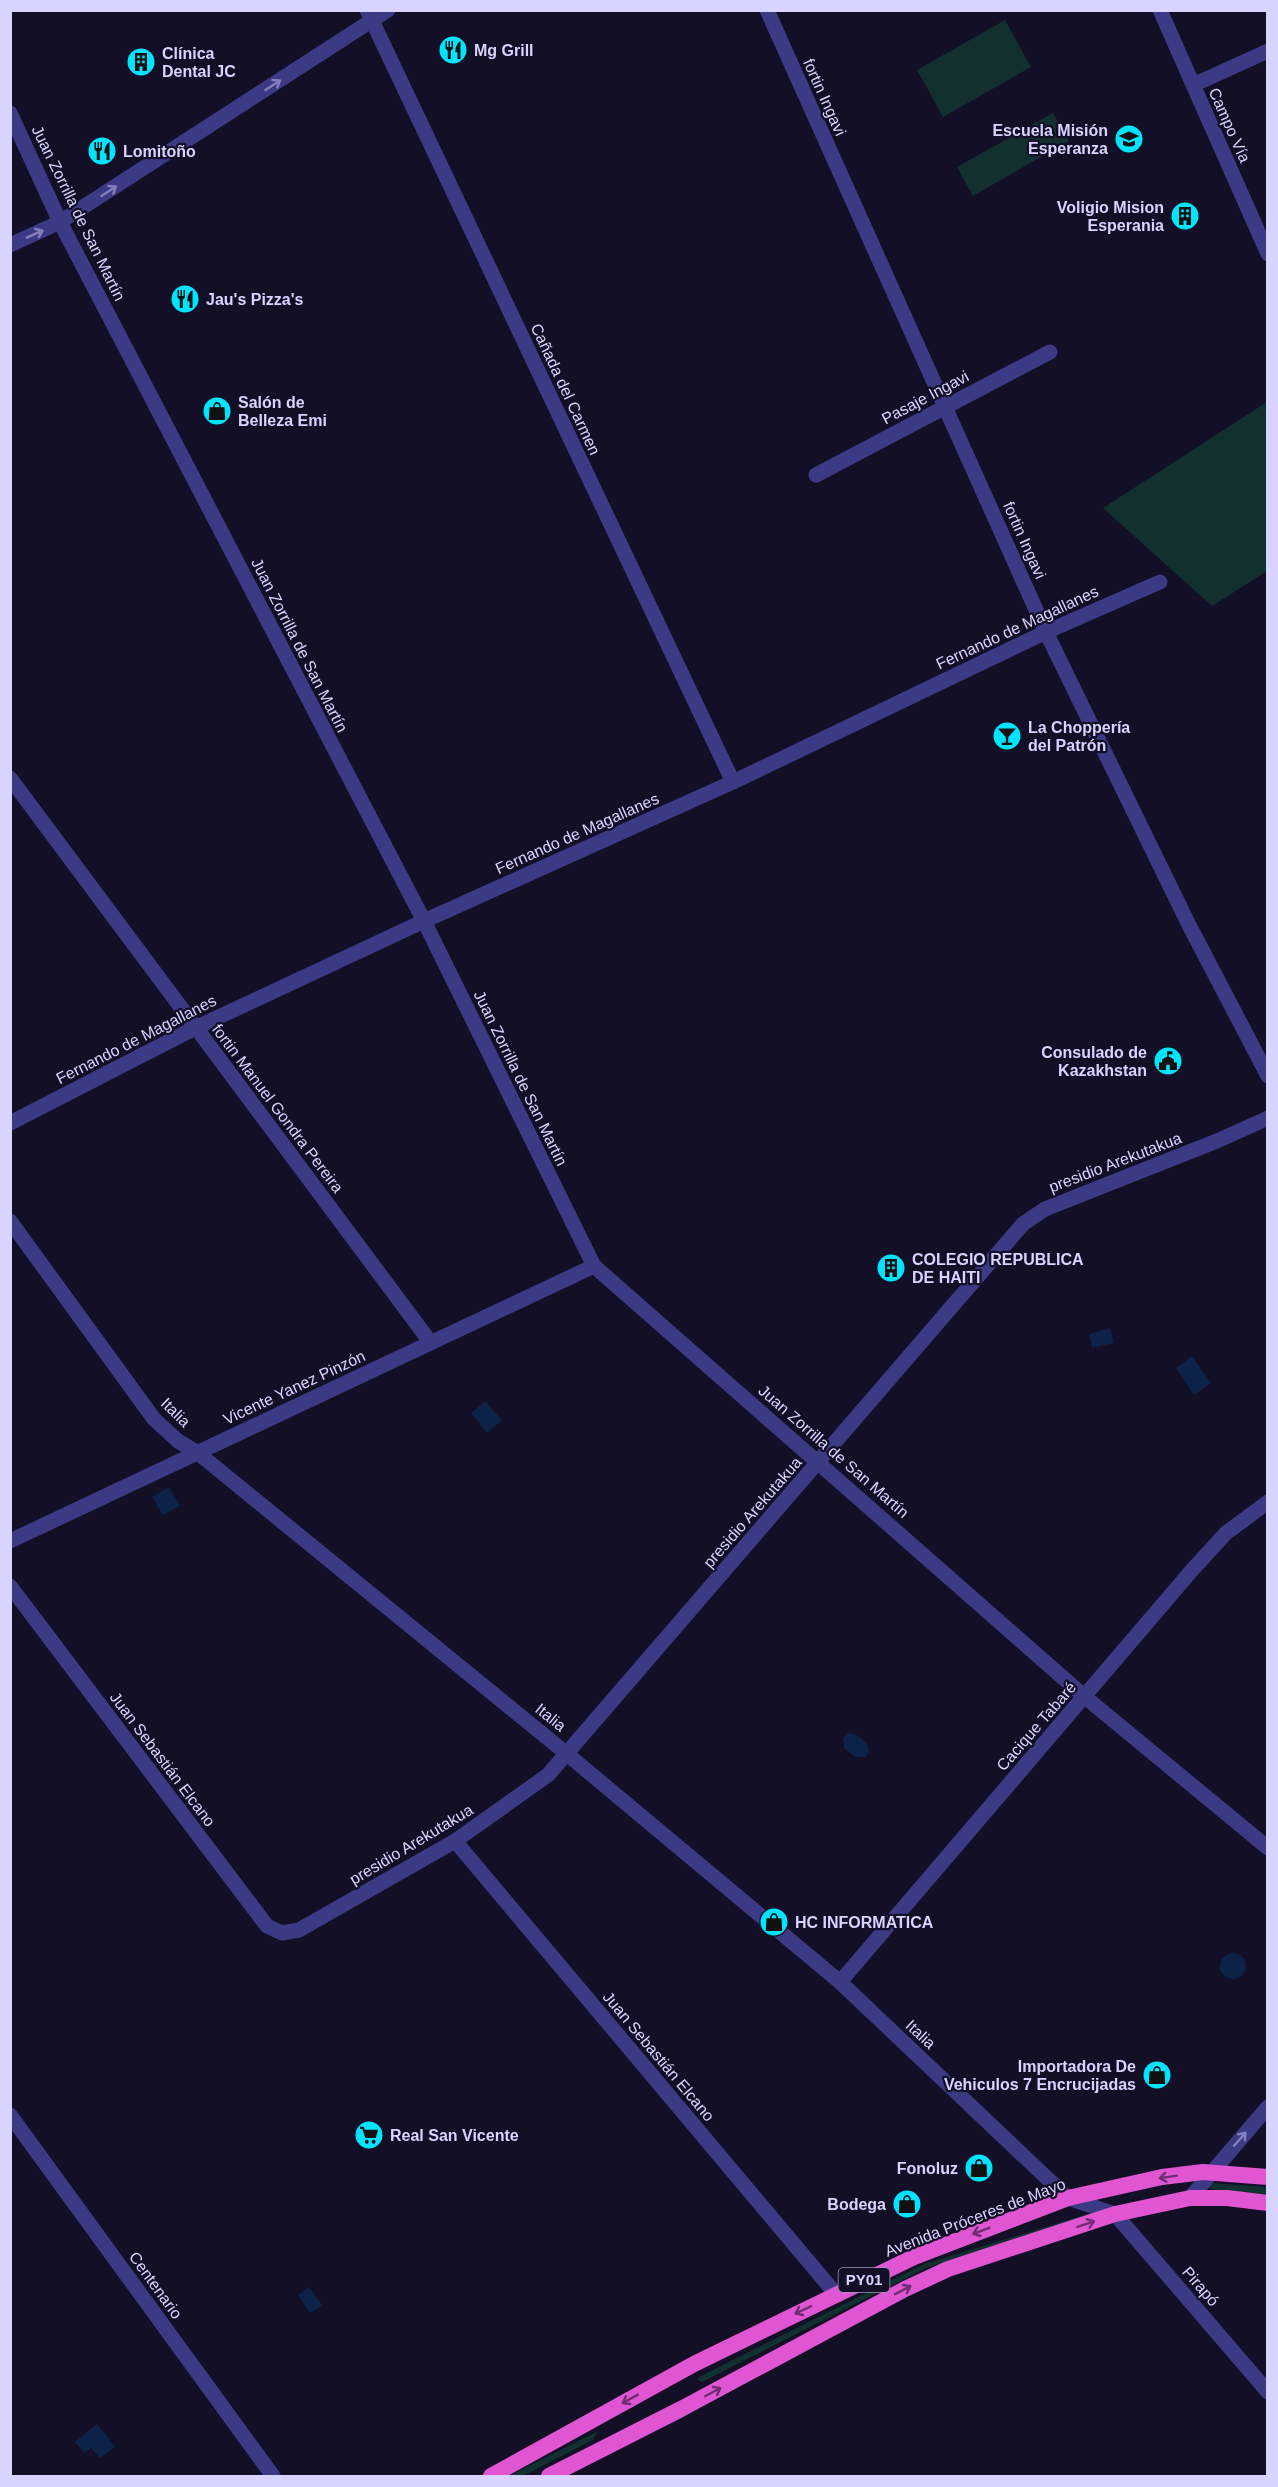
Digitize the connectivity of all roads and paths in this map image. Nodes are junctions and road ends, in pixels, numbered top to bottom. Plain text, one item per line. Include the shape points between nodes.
1 (388, 10) edge
2 (767, 10) edge
3 (1160, 10) edge
4 (369, 16) edge
5 (1268, 51) edge
6 (1193, 85) junction
7 (10, 113) edge
8 (60, 222) junction
9 (10, 245) edge
10 (1268, 254) edge
11 (1050, 352) dead end
12 (944, 407) junction
13 (816, 475) dead end
14 (1160, 582) dead end
15 (1046, 632) junction
16 (10, 778) edge
17 (733, 782) junction
18 (424, 921) junction
19 (195, 1028) junction
20 (1268, 1076) edge
21 (1268, 1118) edge
22 (10, 1123) edge
23 (10, 1221) edge
24 (594, 1266) junction
25 (431, 1343) junction
26 (198, 1453) junction
27 (819, 1461) junction
28 (1268, 1502) edge
29 (10, 1540) edge
30 (10, 1586) edge
31 (1085, 1697) junction
32 (567, 1754) junction
33 (455, 1841) junction
34 (1268, 1848) edge
35 (299, 1930) joint
36 (840, 1982) junction
37 (1268, 2107) edge
38 (10, 2115) edge
39 (1212, 2171) junction
40 (1268, 2177) edge
41 (1068, 2198) junction
42 (1190, 2198) junction
43 (1268, 2203) edge
44 (1109, 2211) junction
45 (835, 2293) junction
46 (1268, 2392) edge
47 (273, 2476) edge
48 (491, 2476) edge
49 (549, 2476) edge

1 - 4 street
2 - 12 street, fortin Ingavi
3 - 6 street, Campo Vía
8 -> 4 street
4 - 17 street, Cañada del Carmen
5 - 6 street
6 - 10 street, Campo Vía
7 - 8 street, Juan Zorrilla de San Martín
9 -> 8 street
8 - 18 street, Juan Zorrilla de San Martín
11 - 12 street, Pasaje Ingavi
12 - 13 street, Pasaje Ingavi
12 - 15 street, fortin Ingavi
14 - 15 street, Fernando de Magallanes
15 - 17 street, Fernando de Magallanes
15 - 20 street, fortin Ingavi via 1189,925
16 - 19 street, fortin Manuel Gondra Pereira
17 - 18 street, Fernando de Magallanes
18 - 19 street, Fernando de Magallanes
18 - 24 street, Juan Zorrilla de San Martín
19 - 22 street, Fernando de Magallanes
19 - 25 street, fortin Manuel Gondra Pereira
21 - 27 street, presidio Arekutakua via 1045,1209 1023,1224
23 - 26 street, Italia via 154,1419
24 - 25 street, Vicente Yanez Pinzón
24 - 27 street, Juan Zorrilla de San Martín
25 - 26 street, Vicente Yanez Pinzón
26 - 29 street, Vicente Yanez Pinzón
26 - 32 street, Italia
27 - 31 street, Juan Zorrilla de San Martín
27 - 32 street, presidio Arekutakua
28 - 31 street, Cacique Tabaré via 1220,1540
30 - 35 street, Juan Sebastián Elcano via 267,1926 282,1933
31 - 34 street, Juan Zorrilla de San Martín
31 - 36 street, Cacique Tabaré
32 - 33 street, presidio Arekutakua via 548,1775
32 - 36 street, Italia
33 - 35 street, presidio Arekutakua
33 - 45 street, Juan Sebastián Elcano
36 - 41 street, Italia
39 -> 37 street
38 - 47 street, Centenario
39 - 40 highway, Avenida Próceres de Mayo / PY01
39 -> 41 highway, Avenida Próceres de Mayo / PY01 via 1162,2177
39 - 42 street
41 - 44 street, Italia
41 -> 45 highway, Avenida Próceres de Mayo / PY01 via 914,2257
42 - 43 highway, PY01
42 - 44 highway, PY01
44 - 46 street, Pirapó
49 -> 44 highway, PY01 via 905,2289 948,2269
45 -> 48 highway, Avenida Próceres de Mayo / PY01 via 687,2368

